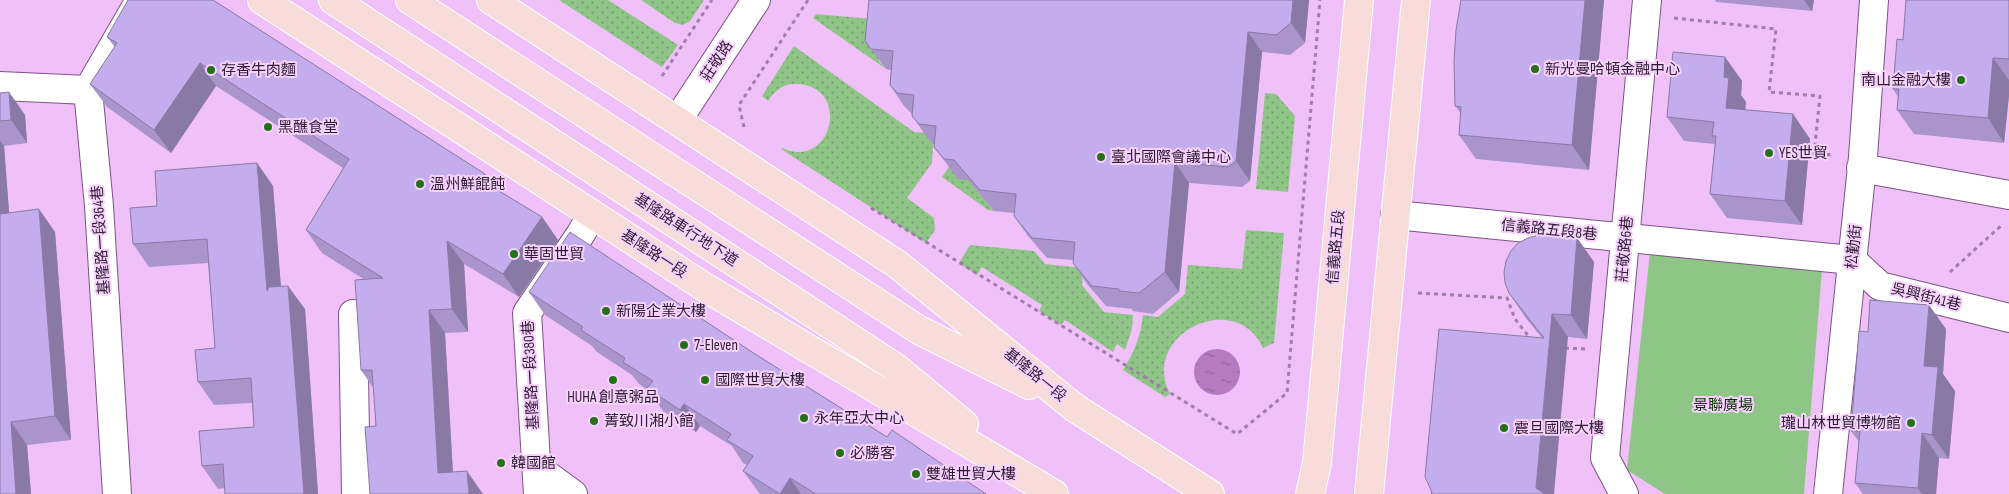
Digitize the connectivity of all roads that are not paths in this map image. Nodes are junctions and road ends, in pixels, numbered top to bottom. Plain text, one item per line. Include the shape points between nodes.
1 (140, 0) edge
2 (262, 0) edge
3 (333, 0) edge
4 (410, 0) edge
5 (491, 0) edge
6 (756, 0) edge
7 (1359, 0) edge
8 (1416, 0) edge
9 (1874, 0) edge
10 (1647, 7) edge
11 (0, 86) edge
12 (88, 90) junction
13 (677, 121) junction
14 (1862, 163) junction
15 (2009, 194) edge
16 (592, 215) junction
17 (1395, 215) junction
18 (1626, 238) junction
19 (1852, 260) junction
20 (353, 314) dead end
21 (2009, 318) edge
22 (1075, 408) junction
23 (536, 467) junction
24 (1027, 476) junction
25 (117, 494) edge
26 (356, 494) edge
27 (538, 494) edge
28 (573, 494) edge
29 (1054, 494) edge
30 (1210, 494) edge
31 (1310, 494) edge
32 (1368, 494) edge
33 (1624, 494) edge
34 (1828, 494) edge

1 - 12 street
2 - 16 main road, 基隆路一段
3 - 24 main road, 基隆路車行地下道 via 895,367
4 - 22 main road via 919,330
5 - 13 main road, 基隆路一段
6 - 13 street, 莊敬路
7 - 31 main road, 信義路五段 via 1316,464
8 - 17 main road
9 - 14 street, 松勤街
10 - 18 street, 莊敬路6巷
11 - 12 street
12 - 25 street, 基隆路一段364巷 via 99,206
13 - 22 main road, 基隆路一段 via 897,264
14 - 15 street
14 - 19 street, 松勤街
16 - 23 street, 基隆路一段380巷 via 526,314
16 - 24 main road, 基隆路一段 via 706,288
17 - 18 street, 信義路五段8巷
17 - 32 main road
18 - 19 street, 信義路五段8巷
18 - 33 street, 莊敬路6巷 via 1605,458
19 - 21 street, 吳興街41巷 via 1880,286
19 - 34 street, 松勤街
20 - 26 street
22 - 30 main road, 基隆路一段
23 - 27 street, 基隆路一段380巷
23 - 28 street
24 - 29 main road, 基隆路一段

